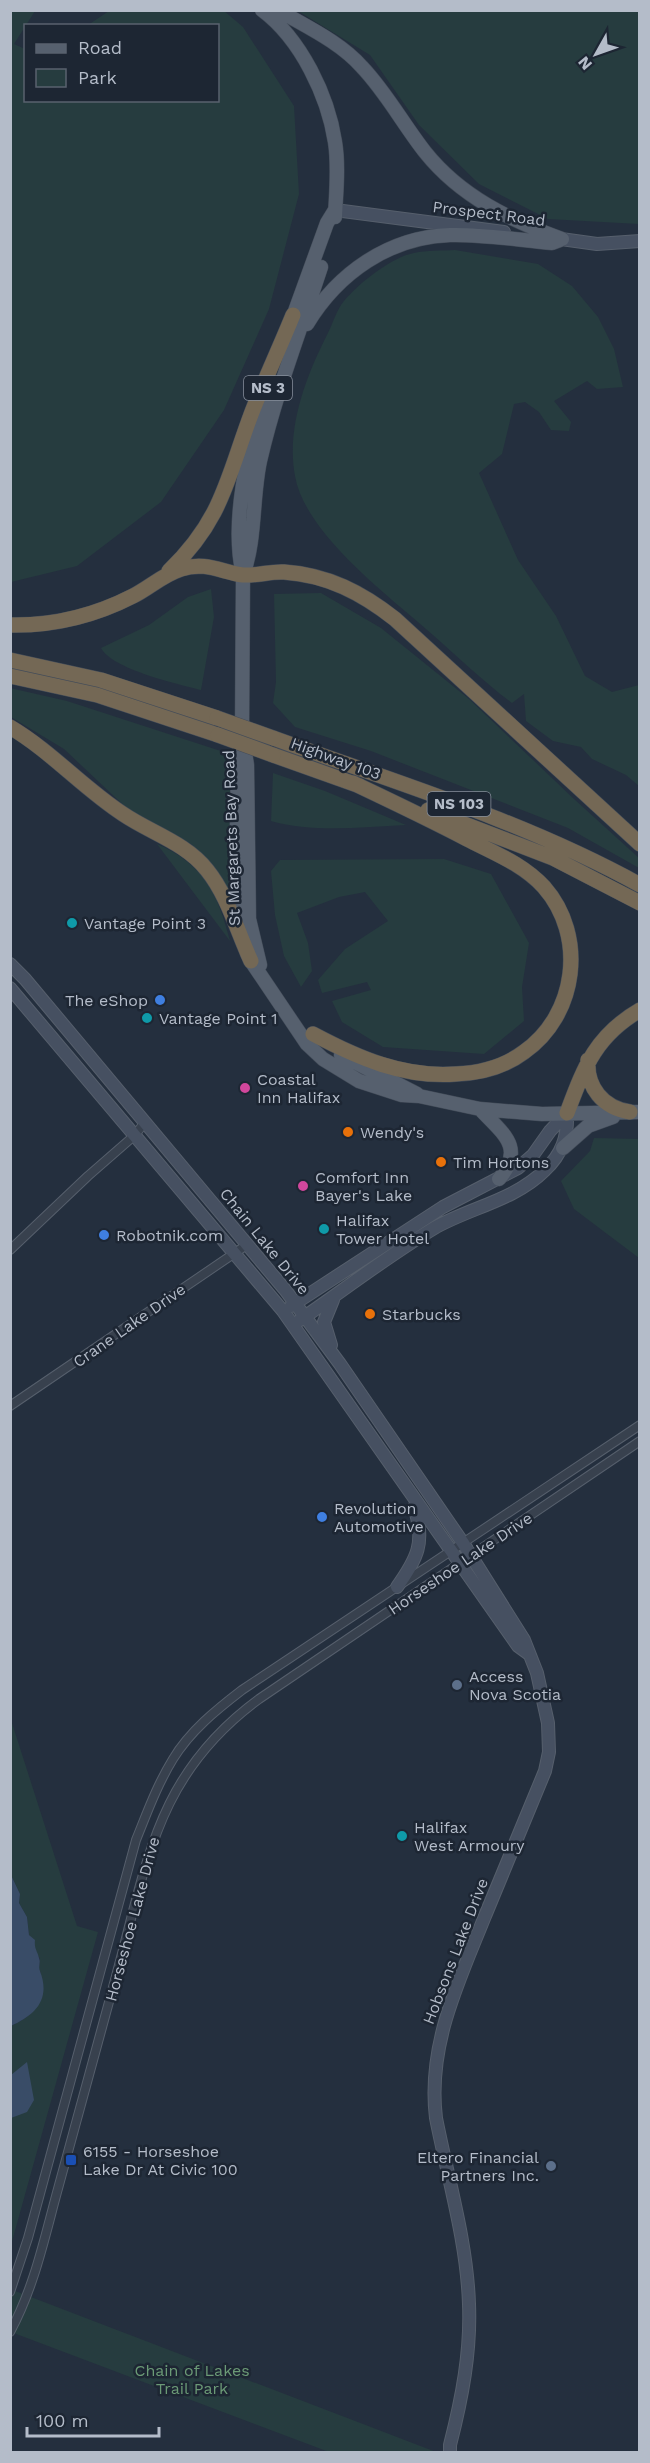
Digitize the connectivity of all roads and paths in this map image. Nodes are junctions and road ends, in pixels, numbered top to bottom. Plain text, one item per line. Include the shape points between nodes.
1 (262, 10) edge
2 (278, 10) edge
3 (335, 210) junction
4 (562, 239) junction
5 (639, 241) edge
6 (293, 315) junction
7 (293, 354) junction
8 (243, 575) junction
9 (158, 582) junction
10 (10, 625) edge
11 (10, 660) edge
12 (10, 676) edge
13 (10, 727) edge
14 (242, 735) junction
15 (353, 783) junction
16 (639, 844) edge
17 (639, 885) edge
18 (639, 903) edge
19 (251, 961) junction
20 (10, 964) edge
21 (262, 975) junction
22 (10, 988) edge
23 (639, 1010) edge
24 (295, 1023) junction
25 (313, 1034) junction
26 (588, 1059) junction
27 (419, 1096) junction
28 (480, 1109) junction
29 (635, 1112) edge
30 (567, 1113) junction
31 (145, 1122) junction
32 (135, 1135) junction
33 (563, 1148) junction
34 (499, 1179) junction
35 (248, 1244) junction
36 (10, 1250) edge
37 (235, 1253) junction
38 (335, 1296) junction
39 (295, 1303) junction
40 (283, 1311) junction
41 (305, 1317) junction
42 (293, 1325) junction
43 (340, 1364) junction
44 (10, 1406) edge
45 (378, 1419) junction
46 (639, 1425) edge
47 (364, 1428) junction
48 (639, 1441) edge
49 (570, 1472) junction
50 (578, 1482) junction
51 (410, 1495) junction
52 (463, 1543) junction
53 (450, 1552) junction
54 (470, 1556) junction
55 (459, 1563) junction
56 (397, 1587) junction
57 (326, 1635) junction
58 (335, 1647) junction
59 (530, 1655) junction
60 (10, 2292) edge
61 (10, 2332) edge
62 (448, 2450) edge

1 - 3 main road, St Margarets Bay Road / NS 3 via 297,48 321,96 335,142
2 - 4 main road via 361,65 426,153 451,179 494,211
3 - 4 street, Prospect Road
3 - 6 main road, St Margarets Bay Road / NS 3
3 - 7 main road, St Margarets Bay Road / NS 3 via 334,225
4 - 5 street, Prospect Road via 597,244
4 - 7 main road via 552,243 441,236 384,252 354,270 329,294 308,323
6 - 8 main road, St Margarets Bay Road / NS 3 via 250,450 238,553
6 - 9 highway via 219,506 198,541
7 - 8 main road, St Margarets Bay Road / NS 3 via 263,448 250,557
8 - 9 highway via 192,567
8 - 14 main road, St Margarets Bay Road / NS 3
8 - 16 highway via 284,572 315,576 348,587 372,601
9 - 10 highway via 99,612 62,622
11 - 17 highway, Highway 103 / NS 103, bridge via 101,680 273,738 521,828
12 - 15 highway, Highway 103 / NS 103, bridge via 97,695
13 - 19 highway via 39,745 122,814 199,859 221,893
14 - 19 main road, St Margarets Bay Road / NS 3 via 236,878 240,924
14 - 21 main road, St Margarets Bay Road / NS 3 via 247,765 249,919
15 - 18 highway, Highway 103 / NS 103 via 528,847
15 - 25 highway via 508,859 536,879 554,902 566,928 571,951 569,981 561,1009 541,1038 513,1059 486,1070 445,1075 398,1070
19 - 21 main road, St Margarets Bay Road / NS 3
20 - 31 street, Chain Lake Drive
21 - 24 main road, St Margarets Bay Road / NS 3
22 - 32 street, Chain Lake Drive
23 - 26 highway via 611,1030
24 - 25 main road, St Margarets Bay Road / NS 3
24 - 27 main road, St Margarets Bay Road / NS 3 via 307,1044 341,1071 386,1091
25 - 27 main road, St Margarets Bay Road / NS 3 via 345,1057
26 - 29 highway via 589,1077 597,1094 612,1107
26 - 30 highway
27 - 28 main road, St Margarets Bay Road / NS 3
28 - 30 main road, St Margarets Bay Road / NS 3
28 - 34 main road via 510,1144 511,1162
29 - 30 main road, St Margarets Bay Road / NS 3
29 - 33 main road via 588,1126
30 - 33 street
30 - 34 street via 533,1155
31 - 32 street
31 - 35 street, Chain Lake Drive
32 - 36 street
32 - 37 street, Chain Lake Drive
33 - 38 street via 528,1185 436,1228
34 - 39 street via 443,1207
35 - 37 street, Crane Lake Drive
35 - 39 street, Chain Lake Drive
37 - 40 street, Chain Lake Drive
37 - 44 street, Crane Lake Drive
38 - 41 street
38 - 43 street via 324,1322
39 - 40 street
39 - 41 street, Chain Lake Drive
40 - 42 street, Chain Lake Drive
41 - 42 street
41 - 43 street, Chain Lake Drive
42 - 47 street, Chain Lake Drive
43 - 45 street, Chain Lake Drive
45 - 47 street
45 - 52 street, Chain Lake Drive
46 - 49 street, Horseshoe Lake Drive
47 - 51 street, Chain Lake Drive
48 - 50 street, Horseshoe Lake Drive
49 - 50 street
49 - 52 street, Horseshoe Lake Drive
50 - 54 street, Horseshoe Lake Drive
51 - 53 street, Chain Lake Drive
51 - 56 street via 421,1529 420,1545
52 - 53 street, Horseshoe Lake Drive
52 - 54 street, Chain Lake Drive
53 - 55 street, Chain Lake Drive
53 - 56 street, Horseshoe Lake Drive
54 - 55 street, Horseshoe Lake Drive
54 - 59 street, Hobsons Lake Drive
55 - 58 street, Horseshoe Lake Drive
55 - 59 street, Hobsons Lake Drive via 518,1646
56 - 57 street, Horseshoe Lake Drive
57 - 58 street
57 - 60 street, Horseshoe Lake Drive via 219,1707 173,1759 153,1798 136,1840
58 - 61 street, Horseshoe Lake Drive via 222,1729 188,1768 167,1808 143,1869 42,2246
59 - 62 street, Hobsons Lake Drive via 547,1715 547,1762 448,2007 434,2079 436,2118 469,2298 465,2379

